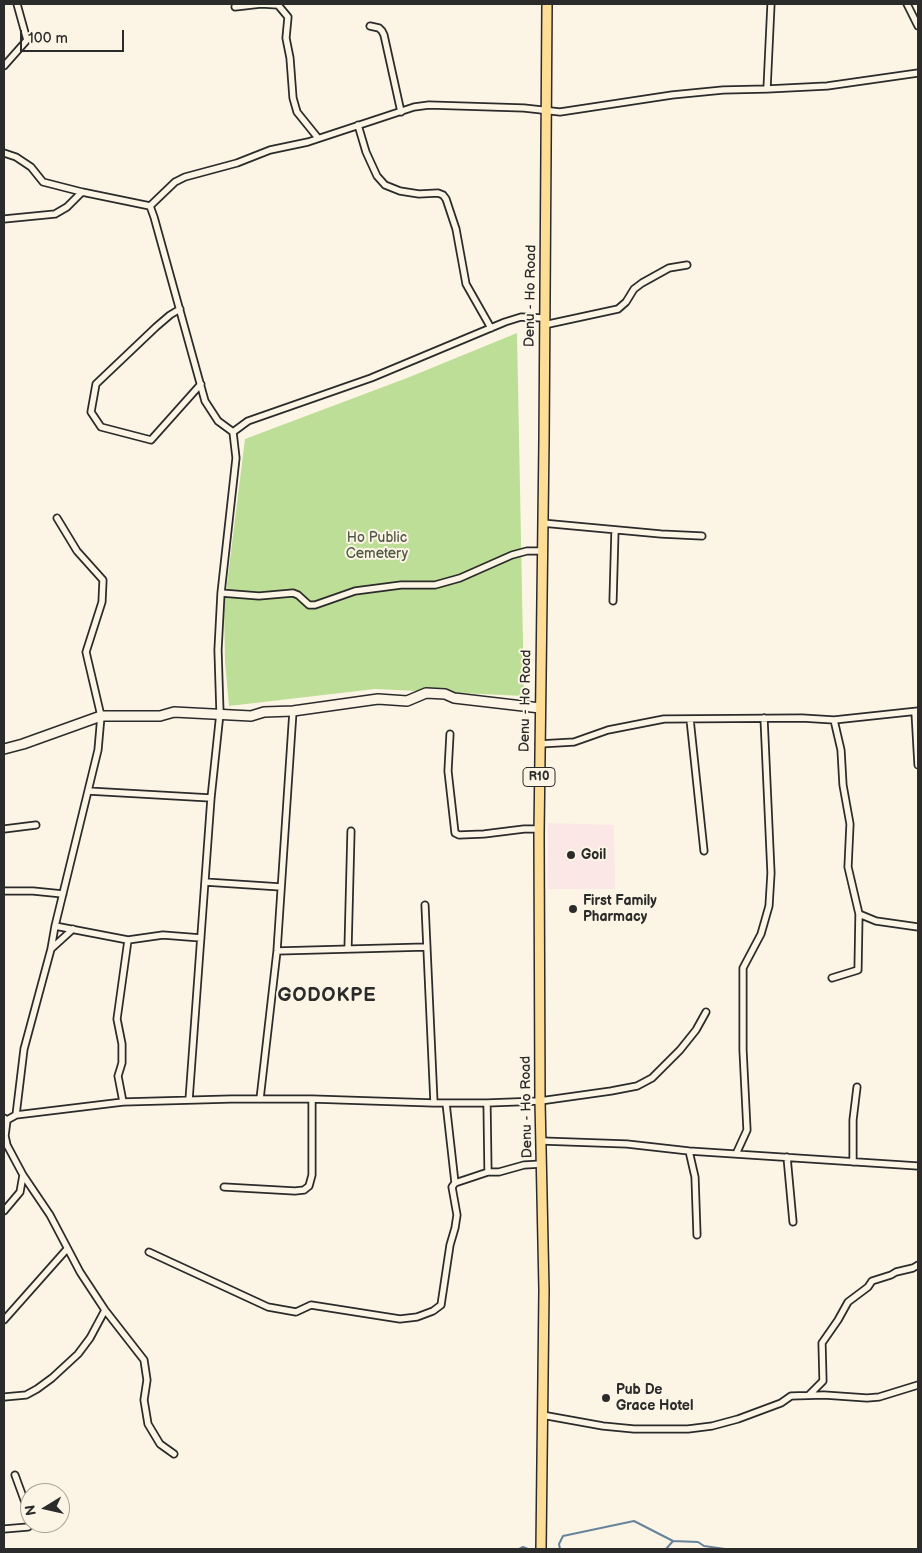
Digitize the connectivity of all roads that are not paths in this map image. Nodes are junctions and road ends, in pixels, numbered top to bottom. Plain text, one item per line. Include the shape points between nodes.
1 (17, 4) edge
2 (547, 4) edge
3 (772, 4) edge
4 (907, 4) edge
5 (235, 7) dead end
6 (370, 26) dead end
7 (918, 26) edge
8 (4, 66) edge
9 (918, 72) edge
10 (767, 90) junction
11 (546, 110) junction
12 (401, 112) junction
13 (358, 125) junction
14 (318, 138) junction
15 (4, 153) edge
16 (82, 192) junction
17 (150, 206) junction
18 (4, 219) edge
19 (687, 265) dead end
20 (180, 309) junction
21 (544, 321) junction
22 (490, 328) junction
23 (201, 384) junction
24 (234, 432) junction
25 (57, 518) dead end
26 (542, 523) junction
27 (616, 530) junction
28 (702, 536) dead end
29 (542, 551) junction
30 (221, 593) junction
31 (613, 601) dead end
32 (540, 708) junction
33 (293, 711) junction
34 (916, 711) edge
35 (220, 713) junction
36 (101, 716) junction
37 (764, 718) junction
38 (690, 719) junction
39 (834, 720) junction
40 (450, 734) dead end
41 (540, 744) junction
42 (4, 750) edge
43 (918, 765) edge
44 (88, 791) junction
45 (211, 798) junction
46 (36, 825) dead end
47 (4, 829) edge
48 (539, 829) junction
49 (351, 831) dead end
50 (704, 851) dead end
51 (205, 882) junction
52 (282, 887) junction
53 (4, 892) edge
54 (63, 894) junction
55 (425, 906) dead end
56 (859, 914) junction
57 (55, 926) junction
58 (918, 927) edge
59 (73, 929) junction
60 (201, 938) junction
61 (128, 940) junction
62 (426, 947) junction
63 (51, 949) junction
64 (348, 949) junction
65 (277, 950) junction
66 (832, 978) dead end
67 (706, 1012) dead end
68 (857, 1087) dead end
69 (260, 1098) junction
70 (312, 1098) junction
71 (189, 1100) junction
72 (540, 1101) junction
73 (123, 1102) junction
74 (434, 1103) junction
75 (446, 1103) junction
76 (487, 1103) junction
77 (16, 1115) junction
78 (5, 1119) edge
79 (4, 1136) edge
80 (542, 1142) junction
81 (689, 1151) junction
82 (736, 1154) junction
83 (787, 1157) junction
84 (853, 1162) junction
85 (542, 1164) junction
86 (918, 1166) edge
87 (488, 1172) junction
88 (23, 1175) junction
89 (455, 1183) junction
90 (224, 1187) dead end
91 (4, 1211) edge
92 (793, 1222) dead end
93 (697, 1235) dead end
94 (67, 1249) junction
95 (149, 1252) dead end
96 (918, 1265) edge
97 (104, 1310) junction
98 (4, 1320) edge
99 (918, 1385) edge
100 (809, 1395) junction
101 (4, 1397) edge
102 (542, 1415) junction
103 (174, 1454) dead end
104 (15, 1475) dead end
105 (20, 1489) edge
106 (20, 1527) edge
107 (4, 1528) edge
108 (541, 1549) edge

1 - 8 street via 27,40
2 - 11 main road, Denu - Ho Road / R10
3 - 10 street
4 - 7 street
5 - 14 street via 278,5 288,17 286,38 293,98 297,112
6 - 12 street via 379,28 384,35
9 - 10 street via 827,86
10 - 11 street via 723,90 560,112
11 - 12 street via 429,106
11 - 21 main road, Denu - Ho Road / R10
12 - 13 street
13 - 14 street
13 - 22 street via 366,152 385,185 419,194 438,193 446,199 456,229 466,284
14 - 17 street via 185,176
15 - 16 street via 31,167 43,182
16 - 17 street
16 - 18 street via 55,214
17 - 20 street
19 - 21 street via 669,268 642,283 618,309
20 - 23 street
20 - 23 street via 156,327 96,384 91,412 101,427 150,440
21 - 22 street via 522,317
21 - 26 main road, Denu - Ho Road / R10
22 - 24 street via 371,378 248,421
23 - 24 street via 206,401 218,421
24 - 30 street via 236,458
25 - 36 street via 77,551 103,580 102,602 86,652
26 - 27 street
26 - 29 main road, Denu - Ho Road / R10
27 - 28 street
27 - 31 street
29 - 30 street via 512,555 460,578 435,585 401,585 355,591 315,606 293,593 259,596
29 - 32 main road, Denu - Ho Road / R10
30 - 35 street via 218,650
32 - 33 street via 426,693 407,701 378,699
32 - 41 main road, Denu - Ho Road / R10
33 - 35 street via 278,710 251,716
33 - 52 street
34 - 39 street
34 - 43 street
35 - 36 street
35 - 45 street
36 - 42 street
36 - 44 street via 98,750
37 - 38 street
37 - 39 street
37 - 82 street via 771,881 769,906 761,934 743,968 747,1130
38 - 41 street via 639,723 574,742
38 - 50 street
39 - 56 street via 850,824 848,867
40 - 48 street via 448,770 455,833
41 - 48 main road, Denu - Ho Road / R10
44 - 45 street
44 - 54 street
45 - 51 street
46 - 47 street
48 - 72 main road, Denu - Ho Road / R10
49 - 64 street
51 - 52 street
51 - 60 street
52 - 65 street
53 - 54 street
54 - 57 street
55 - 62 street
56 - 58 street via 876,921
56 - 66 street via 858,970
57 - 59 street
57 - 63 street
59 - 61 street
59 - 63 street
60 - 61 street via 163,935
60 - 71 street
61 - 73 street via 117,1019 122,1044 118,1076
62 - 64 street
62 - 74 street
63 - 77 street via 24,1049
64 - 65 street
65 - 69 street
67 - 72 street via 680,1050 644,1084
68 - 84 street
69 - 70 street
69 - 71 street
70 - 74 street
70 - 90 street via 312,1175 309,1186 295,1191
71 - 73 street
72 - 76 street
72 - 80 main road, Denu - Ho Road / R10
73 - 77 street
74 - 75 street
75 - 76 street
75 - 89 street
76 - 87 street
77 - 78 street
78 - 79 street
79 - 88 street
80 - 81 street via 627,1144
80 - 85 main road, Denu - Ho Road / R10
81 - 82 street
81 - 93 street via 696,1184
82 - 83 street
83 - 84 street
83 - 92 street
84 - 86 street
85 - 87 street
85 - 102 main road, Denu - Ho Road / R10
87 - 89 street
88 - 91 street via 20,1192
88 - 94 street via 50,1215
89 - 95 street via 452,1186 457,1215 440,1305 417,1317 400,1319 311,1305 296,1312 268,1307
94 - 97 street
94 - 98 street
96 - 100 street via 872,1281 848,1302 822,1343 823,1381
97 - 101 street via 82,1349 52,1378 26,1395
97 - 103 street via 144,1360 148,1424 160,1444
99 - 100 street via 878,1397
100 - 102 street via 791,1396 759,1412 721,1424 688,1429 602,1426
102 - 108 main road, Denu - Ho Road / R10
104 - 105 street
106 - 107 street

